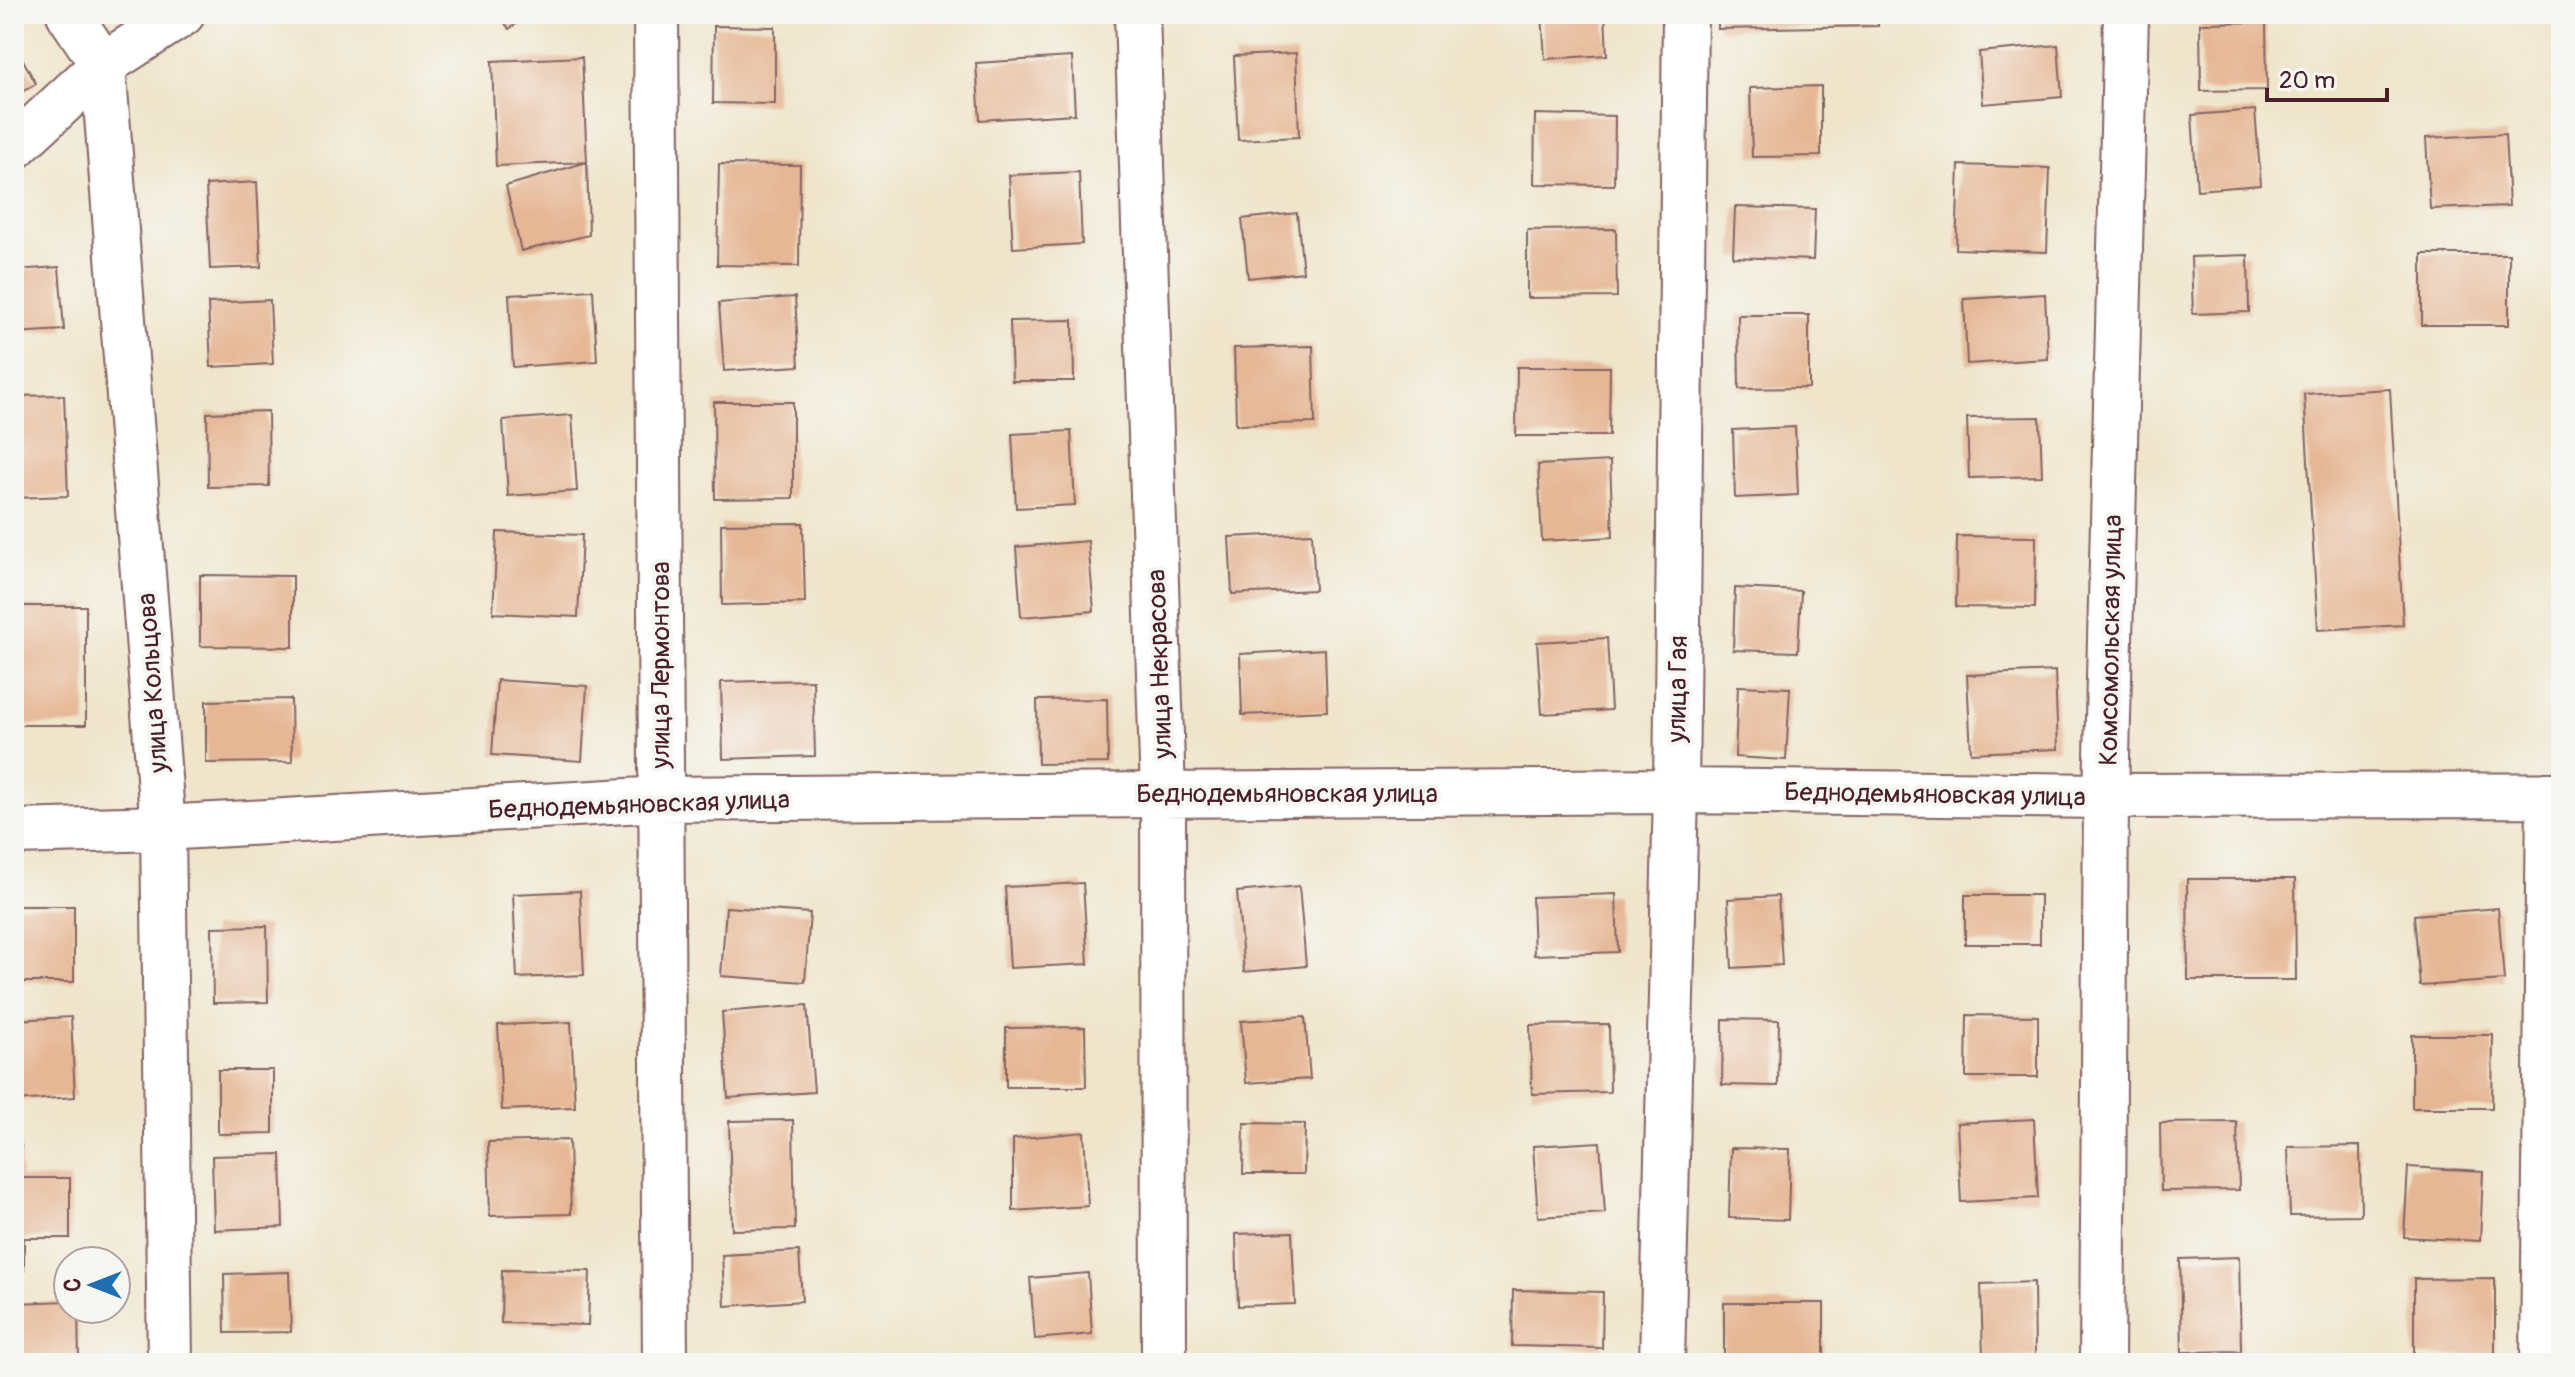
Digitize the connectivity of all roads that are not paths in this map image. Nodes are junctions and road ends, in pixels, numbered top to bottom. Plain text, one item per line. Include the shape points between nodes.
1 (69, 14) edge
2 (182, 14) edge
3 (656, 14) edge
4 (1137, 14) edge
5 (1685, 14) edge
6 (2126, 14) edge
7 (103, 65) junction
8 (14, 147) edge
9 (1676, 791) junction
10 (1163, 794) junction
11 (2555, 795) edge
12 (2106, 796) junction
13 (661, 799) junction
14 (163, 828) junction
15 (14, 832) edge
16 (170, 1363) edge
17 (665, 1363) edge
18 (1164, 1363) edge
19 (1662, 1363) edge
20 (2102, 1363) edge
21 (2543, 1363) edge

1 - 7 street, улица Кольцова
2 - 7 street
3 - 13 street, улица Лермонтова
4 - 10 street, улица Некрасова
5 - 9 street, улица Гая
6 - 12 street, Комсомольская улица
7 - 8 street
7 - 14 street, улица Кольцова
9 - 10 street, Беднодемьяновская улица
9 - 12 street, Беднодемьяновская улица
9 - 19 street, улица Гая
10 - 13 street, Беднодемьяновская улица
10 - 18 street, улица Некрасова
11 - 12 street, Беднодемьяновская улица
11 - 21 street
12 - 20 street, Комсомольская улица
13 - 14 street, Беднодемьяновская улица
13 - 17 street, улица Лермонтова
14 - 15 street, Беднодемьяновская улица
14 - 16 street, улица Кольцова

